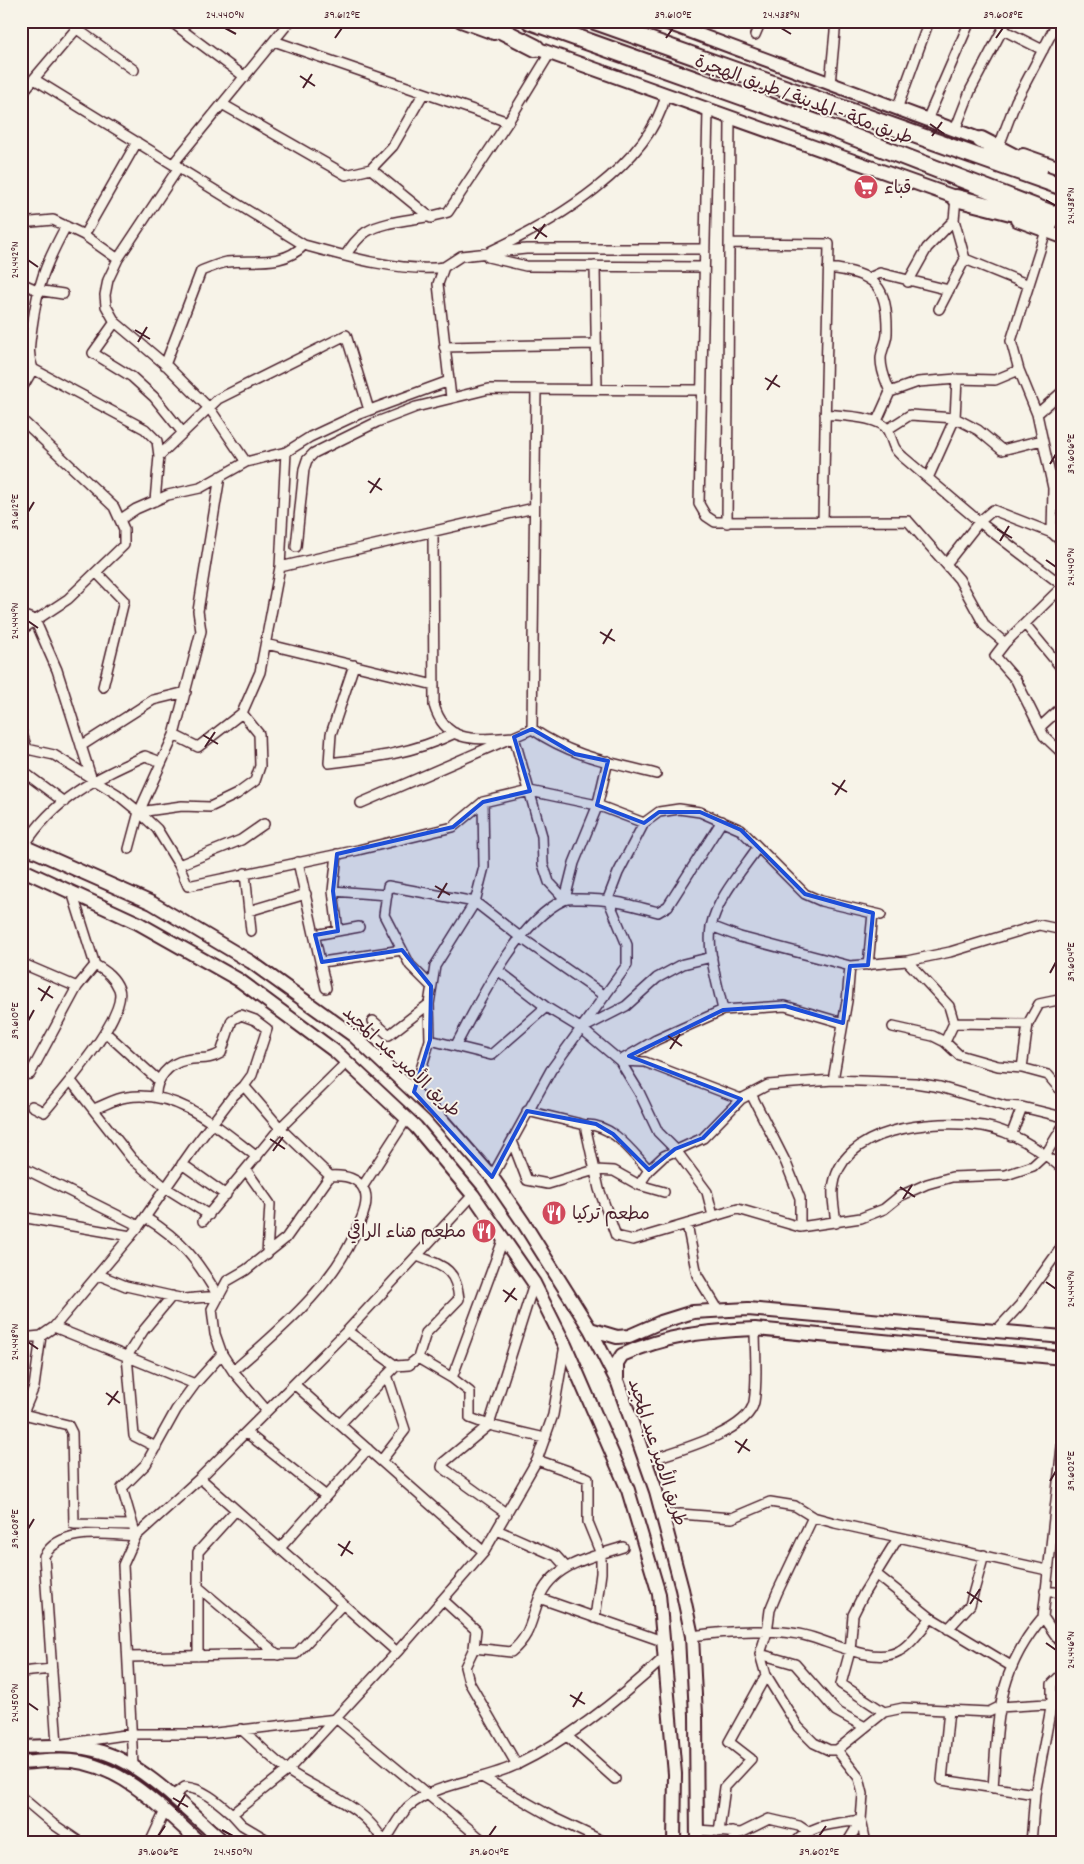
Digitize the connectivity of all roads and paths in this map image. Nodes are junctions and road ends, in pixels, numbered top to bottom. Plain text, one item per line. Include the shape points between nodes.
1 (83, 21) edge
2 (170, 21) edge
3 (290, 21) edge
4 (462, 21) edge
5 (484, 21) edge
6 (530, 21) edge
7 (595, 21) edge
8 (662, 21) edge
9 (761, 21) edge
10 (836, 21) edge
11 (929, 21) edge
12 (970, 21) edge
13 (1058, 21) edge
14 (1005, 25) edge
15 (77, 29) junction
16 (755, 35) dead end
17 (274, 41) junction
18 (1043, 50) junction
19 (543, 51) junction
20 (134, 70) dead end
21 (245, 76) junction
22 (34, 79) junction
23 (830, 84) junction
24 (21, 94) edge
25 (423, 94) junction
26 (666, 95) junction
27 (222, 104) junction
28 (897, 108) junction
29 (708, 110) junction
30 (730, 117) junction
31 (927, 120) junction
32 (508, 122) junction
33 (955, 130) junction
34 (981, 140) junction
35 (137, 142) junction
36 (999, 146) junction
37 (176, 166) junction
38 (371, 169) junction
39 (1063, 169) edge
40 (1063, 182) edge
41 (1063, 187) edge
42 (956, 198) junction
43 (431, 218) junction
44 (1063, 218) edge
45 (954, 220) junction
46 (21, 223) edge
47 (66, 226) junction
48 (1063, 226) edge
49 (1046, 231) junction
50 (84, 235) junction
51 (1063, 237) edge
52 (729, 243) junction
53 (304, 245) junction
54 (704, 249) junction
55 (483, 255) junction
56 (345, 256) junction
57 (118, 259) junction
58 (965, 259) junction
59 (595, 266) junction
60 (444, 267) junction
61 (704, 267) junction
62 (828, 268) junction
63 (869, 278) junction
64 (908, 282) junction
65 (21, 284) edge
66 (1029, 286) junction
67 (37, 290) junction
68 (949, 290) junction
69 (63, 294) dead end
70 (939, 309) dead end
71 (115, 322) junction
72 (596, 344) junction
73 (444, 347) junction
74 (165, 365) junction
75 (33, 368) junction
76 (1019, 370) junction
77 (957, 379) junction
78 (449, 381) junction
79 (536, 389) junction
80 (597, 389) junction
81 (21, 390) edge
82 (701, 390) junction
83 (1063, 391) edge
84 (890, 392) junction
85 (451, 398) junction
86 (210, 409) junction
87 (369, 410) junction
88 (825, 414) junction
89 (1036, 414) junction
90 (955, 418) junction
91 (21, 419) edge
92 (877, 420) junction
93 (888, 430) junction
94 (183, 433) junction
95 (1042, 440) junction
96 (286, 452) junction
97 (159, 456) junction
98 (246, 462) junction
99 (220, 476) junction
100 (928, 478) junction
101 (1053, 488) junction
102 (1063, 490) edge
103 (155, 501) junction
104 (534, 508) junction
105 (121, 519) junction
106 (727, 522) junction
107 (823, 522) junction
108 (979, 522) junction
109 (433, 532) junction
110 (1052, 533) junction
111 (1063, 543) edge
112 (296, 547) dead end
113 (946, 564) junction
114 (280, 567) junction
115 (96, 572) junction
116 (1062, 588) edge
117 (21, 615) edge
118 (35, 620) junction
119 (1024, 624) junction
120 (21, 630) edge
121 (1005, 643) junction
122 (266, 644) junction
123 (354, 665) junction
124 (1063, 670) edge
125 (434, 685) junction
126 (103, 687) dead end
127 (186, 692) junction
128 (1063, 706) edge
129 (242, 713) junction
130 (1040, 727) junction
131 (532, 729) junction
132 (21, 731) edge
133 (455, 733) junction
134 (174, 735) junction
135 (514, 737) junction
136 (81, 746) junction
137 (24, 752) edge
138 (1063, 754) edge
139 (608, 761) junction
140 (161, 762) junction
141 (21, 770) edge
142 (656, 774) dead end
143 (92, 780) junction
144 (530, 791) junction
145 (64, 802) junction
146 (483, 802) junction
147 (361, 803) dead end
148 (597, 804) junction
149 (139, 812) junction
150 (722, 821) junction
151 (644, 823) junction
152 (264, 824) dead end
153 (23, 845) edge
154 (758, 847) junction
155 (129, 849) dead end
156 (337, 854) junction
157 (298, 862) junction
158 (179, 865) junction
159 (21, 869) edge
160 (245, 873) junction
161 (333, 891) junction
162 (72, 892) junction
163 (306, 894) junction
164 (387, 895) junction
165 (565, 899) junction
166 (608, 899) junction
167 (475, 902) junction
168 (249, 911) junction
169 (711, 926) junction
170 (359, 928) dead end
171 (1063, 930) edge
172 (251, 931) dead end
173 (338, 931) junction
174 (316, 935) junction
175 (520, 937) junction
176 (402, 950) junction
177 (712, 957) junction
178 (907, 961) junction
179 (322, 962) junction
180 (21, 963) edge
181 (95, 965) junction
182 (868, 965) junction
183 (850, 966) junction
184 (499, 971) junction
185 (431, 986) junction
186 (77, 987) junction
187 (326, 988) dead end
188 (605, 996) junction
189 (1063, 999) edge
190 (429, 1004) junction
191 (546, 1007) junction
192 (723, 1010) junction
193 (373, 1021) dead end
194 (843, 1023) junction
195 (954, 1023) junction
196 (1028, 1024) junction
197 (893, 1027) dead end
198 (582, 1029) junction
199 (105, 1032) junction
200 (430, 1040) junction
201 (945, 1042) junction
202 (456, 1045) junction
203 (620, 1061) junction
204 (347, 1062) junction
205 (1022, 1068) junction
206 (21, 1075) edge
207 (833, 1080) junction
208 (70, 1081) junction
209 (159, 1081) junction
210 (244, 1086) junction
211 (1063, 1091) edge
212 (414, 1092) junction
213 (752, 1094) junction
214 (156, 1096) junction
215 (741, 1099) junction
216 (32, 1106) dead end
217 (1022, 1107) junction
218 (94, 1109) junction
219 (527, 1111) junction
220 (1063, 1117) edge
221 (407, 1118) junction
222 (213, 1123) junction
223 (585, 1125) junction
224 (1063, 1126) edge
225 (280, 1128) junction
226 (1012, 1136) junction
227 (512, 1141) junction
228 (675, 1149) junction
229 (1046, 1154) junction
230 (257, 1157) junction
231 (182, 1164) junction
232 (21, 1166) edge
233 (246, 1170) junction
234 (595, 1170) junction
235 (649, 1170) junction
236 (1063, 1170) edge
237 (330, 1176) junction
238 (492, 1177) junction
239 (639, 1185) junction
240 (363, 1186) junction
241 (166, 1188) junction
242 (664, 1192) dead end
243 (226, 1195) junction
244 (473, 1195) junction
245 (713, 1216) junction
246 (21, 1217) edge
247 (146, 1218) junction
248 (836, 1223) junction
249 (687, 1224) junction
250 (139, 1226) junction
251 (800, 1227) junction
252 (131, 1236) junction
253 (503, 1240) junction
254 (1063, 1246) edge
255 (267, 1254) junction
256 (417, 1256) junction
257 (99, 1275) junction
258 (534, 1283) junction
259 (172, 1296) junction
260 (218, 1296) junction
261 (719, 1311) junction
262 (54, 1327) junction
263 (590, 1329) junction
264 (756, 1329) junction
265 (347, 1331) junction
266 (996, 1331) junction
267 (41, 1336) junction
268 (1063, 1337) edge
269 (21, 1338) edge
270 (565, 1345) junction
271 (222, 1354) junction
272 (126, 1356) junction
273 (418, 1358) junction
274 (1063, 1358) edge
275 (396, 1366) junction
276 (232, 1371) junction
277 (387, 1375) junction
278 (452, 1378) junction
279 (618, 1383) junction
280 (195, 1384) junction
281 (294, 1384) junction
282 (268, 1412) junction
283 (22, 1416) edge
284 (340, 1424) junction
285 (489, 1425) junction
286 (246, 1433) junction
287 (545, 1438) junction
288 (1063, 1438) edge
289 (156, 1446) junction
290 (368, 1449) junction
291 (537, 1460) junction
292 (381, 1461) junction
293 (646, 1462) junction
294 (200, 1478) junction
295 (326, 1496) junction
296 (236, 1510) junction
297 (507, 1514) junction
298 (662, 1515) junction
299 (813, 1517) junction
300 (132, 1526) junction
301 (497, 1530) junction
302 (136, 1536) junction
303 (898, 1538) junction
304 (623, 1547) dead end
305 (280, 1548) junction
306 (484, 1552) junction
307 (601, 1554) junction
308 (984, 1555) junction
309 (566, 1567) junction
310 (1048, 1570) junction
311 (876, 1574) junction
312 (198, 1587) junction
313 (1045, 1591) junction
314 (1063, 1593) edge
315 (539, 1598) junction
316 (443, 1600) junction
317 (343, 1604) junction
318 (1043, 1617) junction
319 (595, 1618) junction
320 (931, 1618) junction
321 (948, 1628) junction
322 (767, 1632) junction
323 (692, 1636) junction
324 (665, 1642) junction
325 (1063, 1646) edge
326 (474, 1648) junction
327 (850, 1650) junction
328 (397, 1652) junction
329 (760, 1654) junction
330 (278, 1655) junction
331 (198, 1656) junction
332 (666, 1656) junction
333 (128, 1657) junction
334 (1010, 1666) junction
335 (52, 1669) junction
336 (21, 1672) edge
337 (1063, 1673) edge
338 (766, 1675) junction
339 (1052, 1702) junction
340 (1063, 1703) edge
341 (1000, 1707) junction
342 (949, 1710) junction
343 (884, 1712) junction
344 (337, 1719) junction
345 (865, 1727) junction
346 (241, 1729) junction
347 (131, 1734) junction
348 (567, 1736) junction
349 (57, 1745) junction
350 (21, 1747) edge
351 (837, 1750) junction
352 (21, 1763) edge
353 (516, 1765) junction
354 (134, 1766) junction
355 (288, 1770) junction
356 (482, 1777) junction
357 (615, 1779) dead end
358 (993, 1788) junction
359 (1035, 1794) junction
360 (428, 1796) junction
361 (21, 1797) edge
362 (171, 1797) junction
363 (165, 1811) junction
364 (232, 1814) junction
365 (861, 1820) junction
366 (719, 1832) junction
367 (732, 1832) junction
368 (808, 1832) junction
369 (697, 1836) edge
370 (384, 1842) edge
371 (81, 1843) edge
372 (150, 1843) edge
373 (200, 1843) edge
374 (225, 1843) edge
375 (272, 1843) edge
376 (486, 1843) edge
377 (607, 1843) edge
378 (674, 1843) edge
379 (738, 1843) edge
380 (795, 1843) edge
381 (847, 1843) edge
382 (866, 1843) edge
383 (1031, 1843) edge

1 - 15 street
2 - 21 street
3 - 17 street
4 - 19 main road
5 - 19 highway
6 - 44 highway, طريق مكة - المدينة / طريق الهجرة via 825,126
7 - 41 highway, طريق مكة - المدينة / طريق الهجرة
8 - 23 main road
9 - 16 street
10 - 23 street
11 - 28 street
12 - 31 street
13 - 18 street
14 - 18 street
14 - 33 street via 971,89
15 - 20 street
15 - 22 street
17 - 21 street
17 - 25 street
18 - 36 street via 1016,101
19 - 26 main road
19 - 32 street
21 - 27 street
22 - 24 street
22 - 35 street
23 - 28 main road
25 - 32 street
25 - 38 street via 393,146
26 - 29 main road
26 - 55 street via 661,115 651,134 624,165 569,208 525,236
27 - 37 street
27 - 38 street via 346,176
28 - 31 main road
29 - 30 main road
29 - 54 street
30 - 42 main road
30 - 52 street
31 - 33 main road
32 - 43 street via 448,212
33 - 34 main road
34 - 36 main road
34 - 40 highway
35 - 37 street
35 - 50 street
36 - 39 main road
37 - 53 street
37 - 57 street
38 - 43 street
42 - 45 street
42 - 48 highway
42 - 49 main road
43 - 56 street via 407,220 367,231
45 - 58 street
45 - 64 street via 927,248
46 - 47 street via 53,220
47 - 50 street
47 - 67 street via 47,261
49 - 51 main road
49 - 66 street
50 - 57 street
52 - 62 street via 828,244
52 - 106 street
53 - 56 street
53 - 74 street via 294,255 268,261 226,262 201,271
54 - 55 street via 526,249
54 - 61 street
55 - 59 street via 526,266
55 - 60 street via 461,256
56 - 60 street via 426,269
57 - 71 street via 105,295 106,306
58 - 66 street
58 - 68 street
59 - 61 street
59 - 72 street
60 - 73 street via 438,284
61 - 82 street
62 - 63 street via 854,270
62 - 88 street
63 - 64 street via 880,273
63 - 84 street via 883,294 887,335 881,357 882,373
64 - 68 street
65 - 67 street
66 - 76 street via 1011,340
67 - 69 street
67 - 75 street via 28,356
68 - 70 street
71 - 74 street
71 - 94 street via 93,353 139,383
72 - 73 street
72 - 80 street
73 - 78 street
74 - 86 street
75 - 81 street
75 - 97 street via 145,429 157,441
76 - 77 street via 995,380
76 - 89 street
77 - 84 street via 918,382
77 - 90 street
78 - 85 street
78 - 87 street
79 - 80 street
79 - 85 street via 489,389
79 - 104 street
80 - 82 street
82 - 106 street via 699,504 706,516 715,522
83 - 89 street
84 - 92 street
85 - 112 street via 377,422 314,453 304,469
86 - 87 street via 218,399 346,335
86 - 94 street
86 - 98 street
87 - 96 street via 310,437
88 - 92 street
88 - 107 street
89 - 95 street
90 - 93 street via 910,415
90 - 95 street via 978,430 1002,450
90 - 100 street
91 - 105 street via 114,507
92 - 93 street
93 - 100 street via 892,447
94 - 97 street
95 - 101 street
96 - 98 street
96 - 114 street
97 - 103 street
98 - 99 street
99 - 103 street via 200,488
99 - 127 street via 198,612 201,631
100 - 108 street
101 - 102 street
101 - 110 street
103 - 105 street
104 - 109 street
104 - 131 street
105 - 115 street via 124,545
106 - 107 street
107 - 113 street via 908,521
108 - 110 street via 993,510
108 - 113 street
108 - 116 street
109 - 114 street
109 - 125 street
110 - 111 street
113 - 121 street via 959,579 985,626
114 - 122 street
115 - 118 street via 68,599
115 - 126 street via 124,601
116 - 119 street
117 - 118 street
118 - 120 street
118 - 136 street via 57,670
119 - 121 street
119 - 124 street
121 - 130 street via 996,656 1016,680
122 - 123 street
122 - 129 street via 260,672
123 - 125 street
123 - 133 street via 331,734 329,762 388,756
125 - 133 street via 438,719 446,729
127 - 134 street
127 - 136 street via 153,700
128 - 130 street
129 - 134 street via 198,747
129 - 149 street via 259,734 260,766 254,781 210,808 182,806
130 - 138 street via 1044,736
131 - 135 street
131 - 139 street via 575,754
132 - 137 street
133 - 135 street via 482,739
134 - 140 street
135 - 144 street
135 - 147 street
136 - 143 street
137 - 143 street via 54,756
139 - 142 street
139 - 148 street
140 - 143 street via 145,756
140 - 149 street
141 - 145 street
143 - 145 street
143 - 149 street
144 - 146 street
144 - 148 street
144 - 165 street via 542,836 543,864 549,882
145 - 153 street
146 - 156 street via 453,827
146 - 167 street via 484,867
148 - 151 street
148 - 165 street via 574,863
149 - 155 street
149 - 158 street via 157,829
150 - 151 street via 700,812 679,809 659,812
150 - 154 street via 742,830
150 - 166 street via 668,906 658,912
151 - 166 street
152 - 158 street via 241,840
153 - 212 main road, طريق الأمير عبد المجيد via 152,903 252,962 354,1036
154 - 169 street via 724,897
154 - 182 street via 805,894 877,914
156 - 157 street
156 - 161 street
157 - 160 street
157 - 163 street
158 - 160 street via 188,886
159 - 162 main road
160 - 168 street
161 - 164 street
161 - 173 street
162 - 181 street
162 - 204 main road via 138,923 239,980
163 - 168 street
163 - 174 street
164 - 167 street via 388,886
164 - 176 street via 384,915
165 - 166 street
165 - 175 street
166 - 188 street via 627,945 627,965
167 - 175 street
167 - 185 street via 435,966
168 - 172 street
169 - 177 street
169 - 183 street
170 - 173 street
171 - 178 street via 1039,925 950,952
173 - 174 street
174 - 179 street
175 - 184 street
175 - 188 street
176 - 179 street
176 - 185 street via 410,964
177 - 192 street
177 - 198 street via 683,964 657,978 626,1006
178 - 182 street
178 - 195 street via 949,1006
179 - 187 street
180 - 186 street
181 - 186 street
181 - 199 street via 109,973 119,990 118,1003
182 - 183 street
183 - 194 street
184 - 191 street
184 - 202 street
185 - 190 street
186 - 206 street via 30,1074
188 - 198 street
189 - 196 street via 1039,1004
190 - 193 street via 389,1035
190 - 200 street
191 - 198 street
191 - 202 street via 491,1055
192 - 194 street via 785,1006
192 - 203 street via 656,1040
194 - 207 street
195 - 196 street
195 - 201 street
196 - 205 street
197 - 201 street
198 - 203 street
198 - 219 street via 551,1070
199 - 208 street
199 - 209 street
200 - 202 street
200 - 212 street
201 - 205 street via 958,1055 998,1066
203 - 215 street via 645,1062
203 - 228 street via 658,1132
204 - 221 main road
204 - 225 street
205 - 211 street via 1048,1075
207 - 213 street via 768,1085
207 - 217 street via 932,1085 1006,1106
208 - 216 street via 44,1112
208 - 218 street
209 - 210 street via 165,1070 185,1060 210,1059 221,1053 232,1020 241,1015 267,1029 252,1075
209 - 214 street via 155,1088
210 - 222 street
210 - 225 street
212 - 238 main road, طريق الأمير عبد المجيد
213 - 215 street
213 - 251 street via 800,1198
214 - 218 street via 126,1097
214 - 222 street via 187,1107
215 - 228 street via 703,1138
217 - 220 street
217 - 226 street
218 - 241 street via 132,1159
219 - 223 street
219 - 227 street
221 - 240 street
221 - 244 main road
222 - 230 street
222 - 231 street
223 - 234 street
223 - 235 street via 596,1124 613,1134
224 - 229 street
225 - 230 street
225 - 237 street
226 - 229 street
226 - 248 street via 984,1126 914,1126 887,1132 862,1144 850,1152 838,1173 833,1189
227 - 234 street via 527,1180 548,1184
227 - 238 street
228 - 235 street
228 - 245 street via 707,1192
229 - 236 street
229 - 248 street via 1033,1166 1006,1175 952,1177 927,1184 900,1196 884,1209
230 - 233 street
231 - 241 street
231 - 243 street
232 - 250 street
233 - 243 street
233 - 255 street via 270,1204
234 - 239 street via 614,1171
234 - 249 street via 616,1236 634,1240
235 - 239 street
237 - 240 street via 352,1178
237 - 255 street via 286,1238
238 - 263 main road, طريق الأمير عبد المجيد
239 - 242 street
240 - 276 street via 366,1196 364,1212 354,1238 324,1284 270,1339
241 - 243 street via 206,1218
241 - 247 street
244 - 253 main road
244 - 256 street
245 - 249 street
245 - 251 street via 738,1209
246 - 252 street
247 - 250 street
247 - 260 street via 181,1242 199,1263
248 - 251 street
249 - 261 street via 697,1275
250 - 252 street
252 - 257 street
253 - 258 main road
253 - 278 street
254 - 266 street via 1020,1305
255 - 260 street via 227,1281
256 - 265 street
256 - 273 street via 445,1267 457,1283 459,1299 426,1333
257 - 259 street via 126,1286
257 - 262 street
258 - 270 main road
258 - 285 street
259 - 260 street via 184,1299
259 - 272 street
260 - 271 street via 212,1308 215,1334
261 - 263 main road via 693,1312 629,1336 617,1337
261 - 266 main road via 748,1309
262 - 267 street
262 - 272 street
263 - 279 main road, طريق الأمير عبد المجيد
264 - 274 main road
264 - 279 main road via 708,1331 636,1349 622,1355 616,1363
264 - 293 street via 754,1404 743,1419 715,1437
265 - 275 street
265 - 281 street
266 - 268 main road
267 - 269 street
267 - 283 street via 34,1387
270 - 287 street via 553,1415
270 - 324 main road via 628,1490 659,1594
271 - 276 street
271 - 280 street
272 - 280 street
272 - 289 street via 134,1436
273 - 275 street via 410,1365
273 - 278 street
275 - 277 street
276 - 282 street
277 - 284 street
277 - 292 street via 405,1430
278 - 285 street via 470,1392 470,1418
279 - 293 main road, طريق الأمير عبد المجيد
280 - 289 street
281 - 282 street
281 - 284 street
282 - 286 street
283 - 300 street via 68,1426 72,1433 74,1524
284 - 290 street
285 - 287 street
285 - 297 street via 442,1467
286 - 294 street
286 - 295 street
287 - 291 street
288 - 310 street
289 - 300 street via 146,1464 122,1488
290 - 292 street
290 - 295 street
291 - 297 street
291 - 307 street via 588,1478 588,1522
292 - 306 street
293 - 298 main road, طريق الأمير عبد المجيد
294 - 296 street
294 - 302 street
295 - 305 street
296 - 305 street
296 - 312 street via 198,1552
297 - 301 street
298 - 299 street via 732,1518 770,1502 795,1506
298 - 323 main road, طريق الأمير عبد المجيد
299 - 303 street
299 - 322 street via 770,1610
300 - 302 street
301 - 306 street
301 - 309 street via 556,1556
302 - 333 street via 123,1565
302 - 335 street via 81,1535 62,1539 50,1546 44,1556
303 - 308 street
303 - 311 street
304 - 307 street
305 - 317 street
306 - 316 street
307 - 309 street
307 - 319 street
308 - 310 street
308 - 321 street via 970,1605
309 - 315 street via 548,1582
310 - 313 street
311 - 320 street
311 - 327 street via 853,1615
312 - 330 street
312 - 331 street
313 - 314 street
313 - 318 street
315 - 319 street
315 - 326 street via 523,1642 511,1652
316 - 326 street via 476,1630
316 - 328 street
317 - 328 street
317 - 330 street via 296,1654
318 - 325 street
318 - 334 street via 1027,1636
319 - 324 street
320 - 321 street
320 - 327 street via 900,1651 885,1655
321 - 334 street
322 - 323 street via 719,1632
322 - 327 street via 811,1636
322 - 329 street
323 - 369 main road, طريق الأمير عبد المجيد
324 - 332 main road
326 - 353 street via 465,1667 469,1682
327 - 343 street via 841,1684
328 - 344 street
329 - 338 street
329 - 345 street via 795,1664 836,1711
330 - 331 street
331 - 333 street
332 - 348 street
332 - 378 main road via 675,1774
333 - 347 street
334 - 341 street
335 - 336 street
335 - 349 street
337 - 339 street via 1052,1684
338 - 351 street via 798,1727 814,1743
338 - 366 street via 729,1742 751,1759 725,1786
339 - 340 street
339 - 341 street
339 - 359 street
341 - 342 street via 988,1712
341 - 358 street
342 - 343 street via 903,1708
342 - 358 street via 942,1780
343 - 345 street
344 - 346 street
344 - 355 street
344 - 360 street
345 - 351 street
346 - 347 street via 207,1734
346 - 355 street
347 - 349 street
347 - 354 street
348 - 353 street
348 - 357 street
349 - 350 main road
349 - 354 main road via 102,1752
351 - 365 street via 859,1778 863,1794
352 - 363 main road via 72,1761 96,1767 126,1780
353 - 356 street
354 - 362 main road
355 - 364 street
355 - 370 street via 339,1797 364,1816
356 - 360 street
356 - 377 street via 554,1818
358 - 359 street
359 - 383 street
360 - 370 street via 408,1808
360 - 376 street
361 - 371 street
362 - 364 street via 185,1787 196,1789 212,1797
362 - 374 main road
363 - 372 street
363 - 373 main road
364 - 375 street
365 - 368 street via 816,1827
365 - 381 street
365 - 382 street
366 - 367 street
366 - 369 street
367 - 368 street via 741,1833 769,1819 799,1826
367 - 379 street
368 - 380 street

